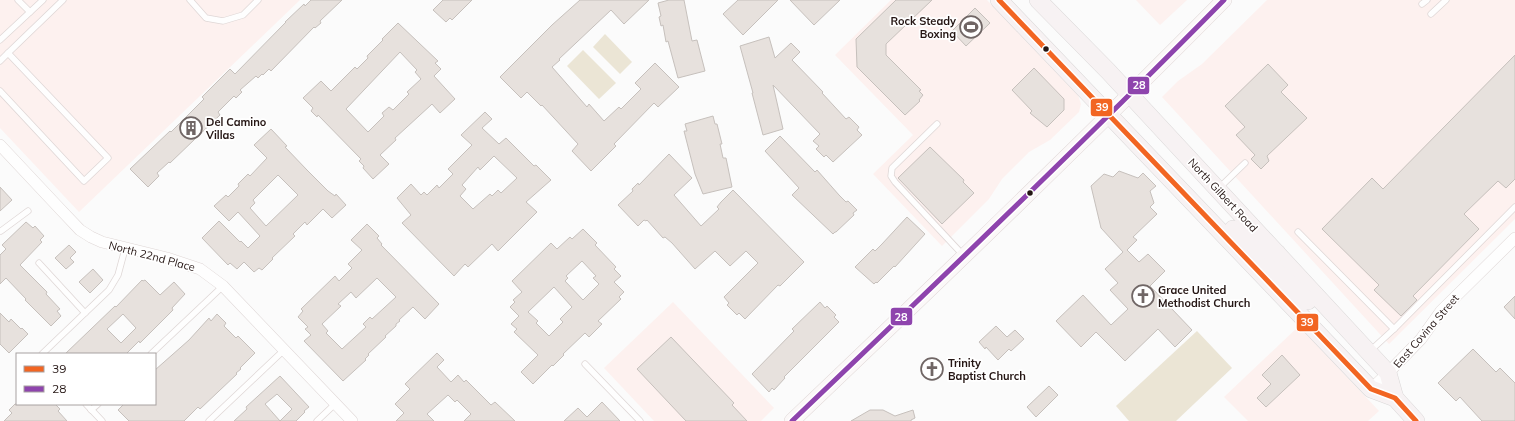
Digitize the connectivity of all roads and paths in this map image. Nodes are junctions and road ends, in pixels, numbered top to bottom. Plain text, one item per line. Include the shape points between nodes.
1 (18, 0) edge
2 (43, 0) edge
3 (63, 0) edge
4 (190, 0) edge
5 (258, 0) edge
6 (999, 0) edge
7 (1038, 0) edge
8 (1224, 0) edge
9 (1446, 0) edge
10 (30, 12) junction
11 (1431, 14) dead end
12 (0, 40) edge
13 (8, 53) junction
14 (0, 61) edge
15 (0, 91) edge
16 (1130, 95) junction
17 (1109, 114) junction
18 (937, 124) dead end
19 (0, 145) edge
20 (1245, 163) dead end
21 (1218, 189) junction
22 (1515, 207) edge
23 (28, 211) dead end
24 (1209, 219) junction
25 (0, 231) edge
26 (1298, 232) dead end
27 (1515, 238) edge
28 (125, 249) junction
29 (1277, 253) junction
30 (964, 256) junction
31 (39, 263) dead end
32 (1259, 272) junction
33 (223, 286) junction
34 (1325, 305) junction
35 (85, 313) junction
36 (1394, 329) junction
37 (284, 350) junction
38 (1369, 352) junction
39 (43, 353) edge
40 (152, 353) edge
41 (585, 364) dead end
42 (1388, 373) junction
43 (1371, 389) junction
44 (1395, 398) junction
45 (335, 404) junction
46 (87, 405) edge
47 (97, 405) edge
48 (91, 410) junction
49 (102, 421) edge
50 (208, 421) edge
51 (317, 421) edge
52 (352, 421) edge
53 (640, 421) edge
54 (792, 421) edge
55 (1416, 421) edge

1 - 10 lane
2 - 10 lane
3 - 13 lane
4 - 5 lane via 206,18 224,21 243,15
6 - 17 main road, North Gilbert Road
7 - 16 main road, North Gilbert Road
8 - 16 main road
9 - 11 lane
10 - 12 lane
13 - 14 lane
13 - 15 lane via 108,158 84,181
16 - 17 main road
16 - 21 main road, North Gilbert Road
17 - 24 main road, North Gilbert Road
17 - 30 main road
18 - 30 lane via 892,168 891,176
19 - 28 street, North 22nd Place via 80,230 102,242
20 - 21 lane
21 - 29 main road, North Gilbert Road
22 - 36 lane
23 - 25 lane
24 - 29 main road via 1227,225 1262,255 1270,256
24 - 32 main road, North Gilbert Road
26 - 36 lane
27 - 42 street, East Covina Street via 1441,311 1421,339
28 - 33 street, North 22nd Place via 167,258 200,269
28 - 35 lane via 118,275 109,290
29 - 34 main road, North Gilbert Road
30 - 54 main road
31 - 35 lane
32 - 34 main road via 1266,267 1271,268 1302,297 1310,302
32 - 43 main road, North Gilbert Road
33 - 37 street, North 22nd Place
33 - 40 lane
34 - 38 main road, North Gilbert Road
35 - 39 lane
36 - 38 lane
37 - 45 street, North 22nd Place
37 - 50 lane
38 - 42 main road, North Gilbert Road
41 - 53 lane
42 - 43 street, East Covina Street
42 - 44 main road, North Gilbert Road
43 - 44 main road, North Gilbert Road
44 - 55 main road, North Gilbert Road
45 - 51 lane
45 - 52 street, North 22nd Place
46 - 48 lane
47 - 48 lane
48 - 49 lane

